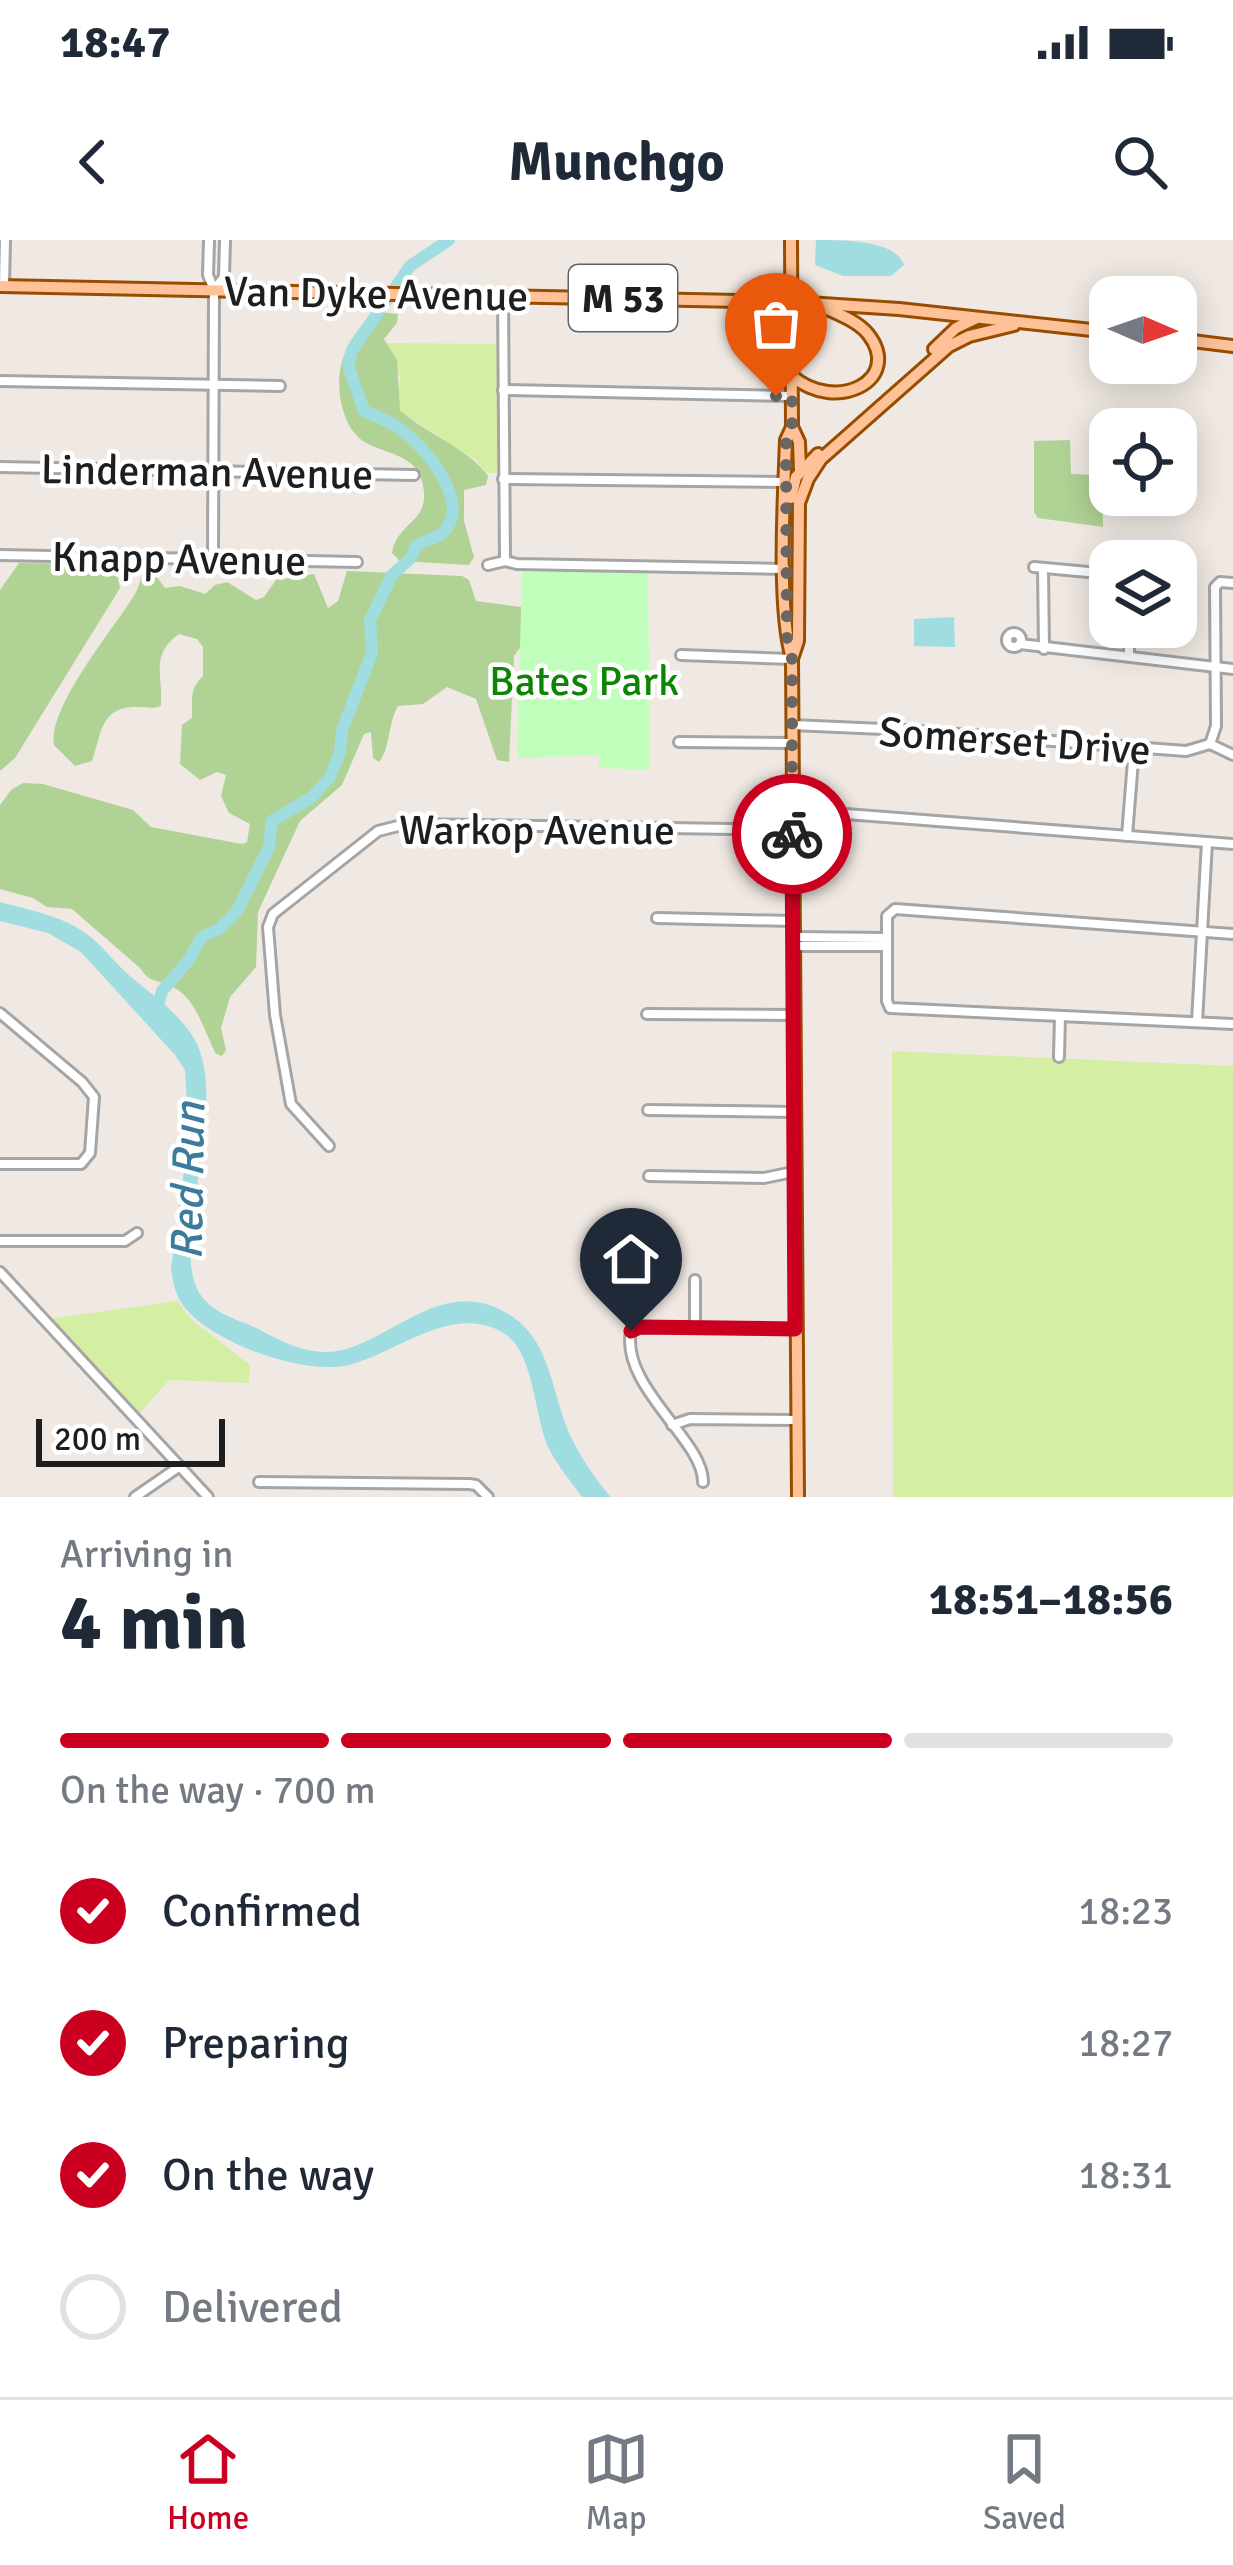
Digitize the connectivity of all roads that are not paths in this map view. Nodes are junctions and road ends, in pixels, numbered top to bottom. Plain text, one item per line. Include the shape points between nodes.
1 (4, 240) edge
2 (209, 240) edge
3 (225, 240) edge
4 (791, 240) edge
5 (2, 286) edge
6 (214, 290) junction
7 (503, 296) junction
8 (792, 302) junction
9 (816, 303) junction
10 (980, 317) junction
11 (1023, 322) junction
12 (1089, 330) edge
13 (1197, 342) edge
14 (1233, 346) edge
15 (792, 376) junction
16 (0, 381) edge
17 (213, 385) junction
18 (280, 386) dead end
19 (503, 390) junction
20 (792, 396) junction
21 (792, 427) junction
22 (0, 467) edge
23 (214, 472) junction
24 (800, 472) junction
25 (414, 475) dead end
26 (503, 478) junction
27 (785, 482) junction
28 (800, 503) junction
29 (786, 519) junction
30 (0, 555) edge
31 (213, 558) junction
32 (505, 561) junction
33 (357, 562) dead end
34 (488, 565) dead end
35 (786, 569) junction
36 (1089, 572) edge
37 (1233, 583) edge
38 (1020, 644) dead end
39 (1129, 648) edge
40 (1043, 650) junction
41 (681, 655) dead end
42 (1129, 656) junction
43 (792, 659) junction
44 (1215, 668) junction
45 (1233, 669) edge
46 (792, 725) junction
47 (679, 742) dead end
48 (792, 743) junction
49 (1210, 744) junction
50 (1134, 748) junction
51 (1233, 755) edge
52 (792, 810) junction
53 (792, 830) junction
54 (1127, 836) junction
55 (1208, 842) junction
56 (1233, 844) edge
57 (657, 918) dead end
58 (792, 921) junction
59 (1201, 932) junction
60 (1233, 934) edge
61 (792, 942) junction
62 (887, 942) junction
63 (0, 1013) edge
64 (647, 1014) dead end
65 (792, 1016) junction
66 (1060, 1016) junction
67 (1197, 1022) junction
68 (1233, 1024) edge
69 (1059, 1057) dead end
70 (648, 1110) dead end
71 (792, 1112) junction
72 (328, 1146) dead end
73 (0, 1164) edge
74 (794, 1172) junction
75 (649, 1177) dead end
76 (137, 1233) dead end
77 (0, 1241) edge
78 (0, 1272) edge
79 (695, 1280) dead end
80 (695, 1327) junction
81 (795, 1329) junction
82 (796, 1420) junction
83 (672, 1425) junction
84 (180, 1466) junction
85 (259, 1482) dead end
86 (349, 1482) junction
87 (703, 1482) dead end
88 (135, 1497) edge
89 (208, 1497) edge
90 (349, 1497) edge
91 (488, 1497) edge
92 (798, 1497) edge

1 - 5 street
2 - 6 street
3 - 6 street via 224,277
4 - 8 main road
5 - 6 main road, Van Dyke Avenue / M 53
6 - 7 main road, Van Dyke Avenue / M 53
6 - 17 street
7 - 8 main road, Van Dyke Avenue / M 53
7 - 19 street
8 - 9 main road, Van Dyke Avenue / M 53
8 - 15 main road
9 - 10 main road, Van Dyke Avenue / M 53
9 - 15 main road via 865,331 875,366 862,387 838,395
10 - 11 main road, Van Dyke Avenue / M 53
10 - 24 main road via 956,328
11 - 12 main road, Van Dyke Avenue / M 53
11 - 28 main road via 943,350 818,463
13 - 14 main road
15 - 20 main road
16 - 17 street
17 - 18 street
17 - 23 street
19 - 20 street
19 - 26 street
20 - 21 main road
21 - 24 main road
21 - 27 main road
22 - 23 street, Linderman Avenue
23 - 25 street, Linderman Avenue
23 - 31 street
24 - 28 main road
24 - 29 main road
26 - 27 street
26 - 32 street
27 - 29 main road
28 - 43 main road
29 - 35 main road
30 - 31 street, Knapp Avenue
31 - 33 street, Knapp Avenue
32 - 34 street
32 - 35 street
35 - 43 main road
36 - 40 street via 1038,568
37 - 44 street via 1217,584
38 - 40 street
39 - 42 street
40 - 42 street
41 - 43 street
42 - 44 street
43 - 46 main road
44 - 45 street
44 - 49 street
46 - 48 main road
46 - 50 street, Somerset Drive
47 - 48 street
48 - 52 main road
49 - 50 street, Somerset Drive via 1192,752
49 - 51 street, Somerset Drive
50 - 54 street
52 - 53 main road
52 - 54 street
53 - 58 main road
53 - 72 street, Warkop Avenue via 406,824 378,831 273,914 268,927 291,1104
54 - 55 street
55 - 56 street
55 - 59 street
57 - 58 street
58 - 61 main road
59 - 60 street
59 - 62 street via 889,910
59 - 67 street
61 - 62 street
61 - 65 main road
62 - 66 street via 889,1007
63 - 73 street via 91,1092 95,1107 90,1153 76,1165
64 - 65 street
65 - 71 main road
66 - 67 street
66 - 69 street
67 - 68 street
70 - 71 street
71 - 74 main road
74 - 75 street
74 - 81 main road
76 - 77 street via 125,1240
78 - 84 street
79 - 80 street
80 - 81 street
80 - 83 street via 631,1331 650,1396
81 - 82 main road
82 - 83 street
82 - 92 main road
83 - 87 street
84 - 88 street
84 - 89 street
85 - 86 street
86 - 90 street
86 - 91 street via 476,1484

